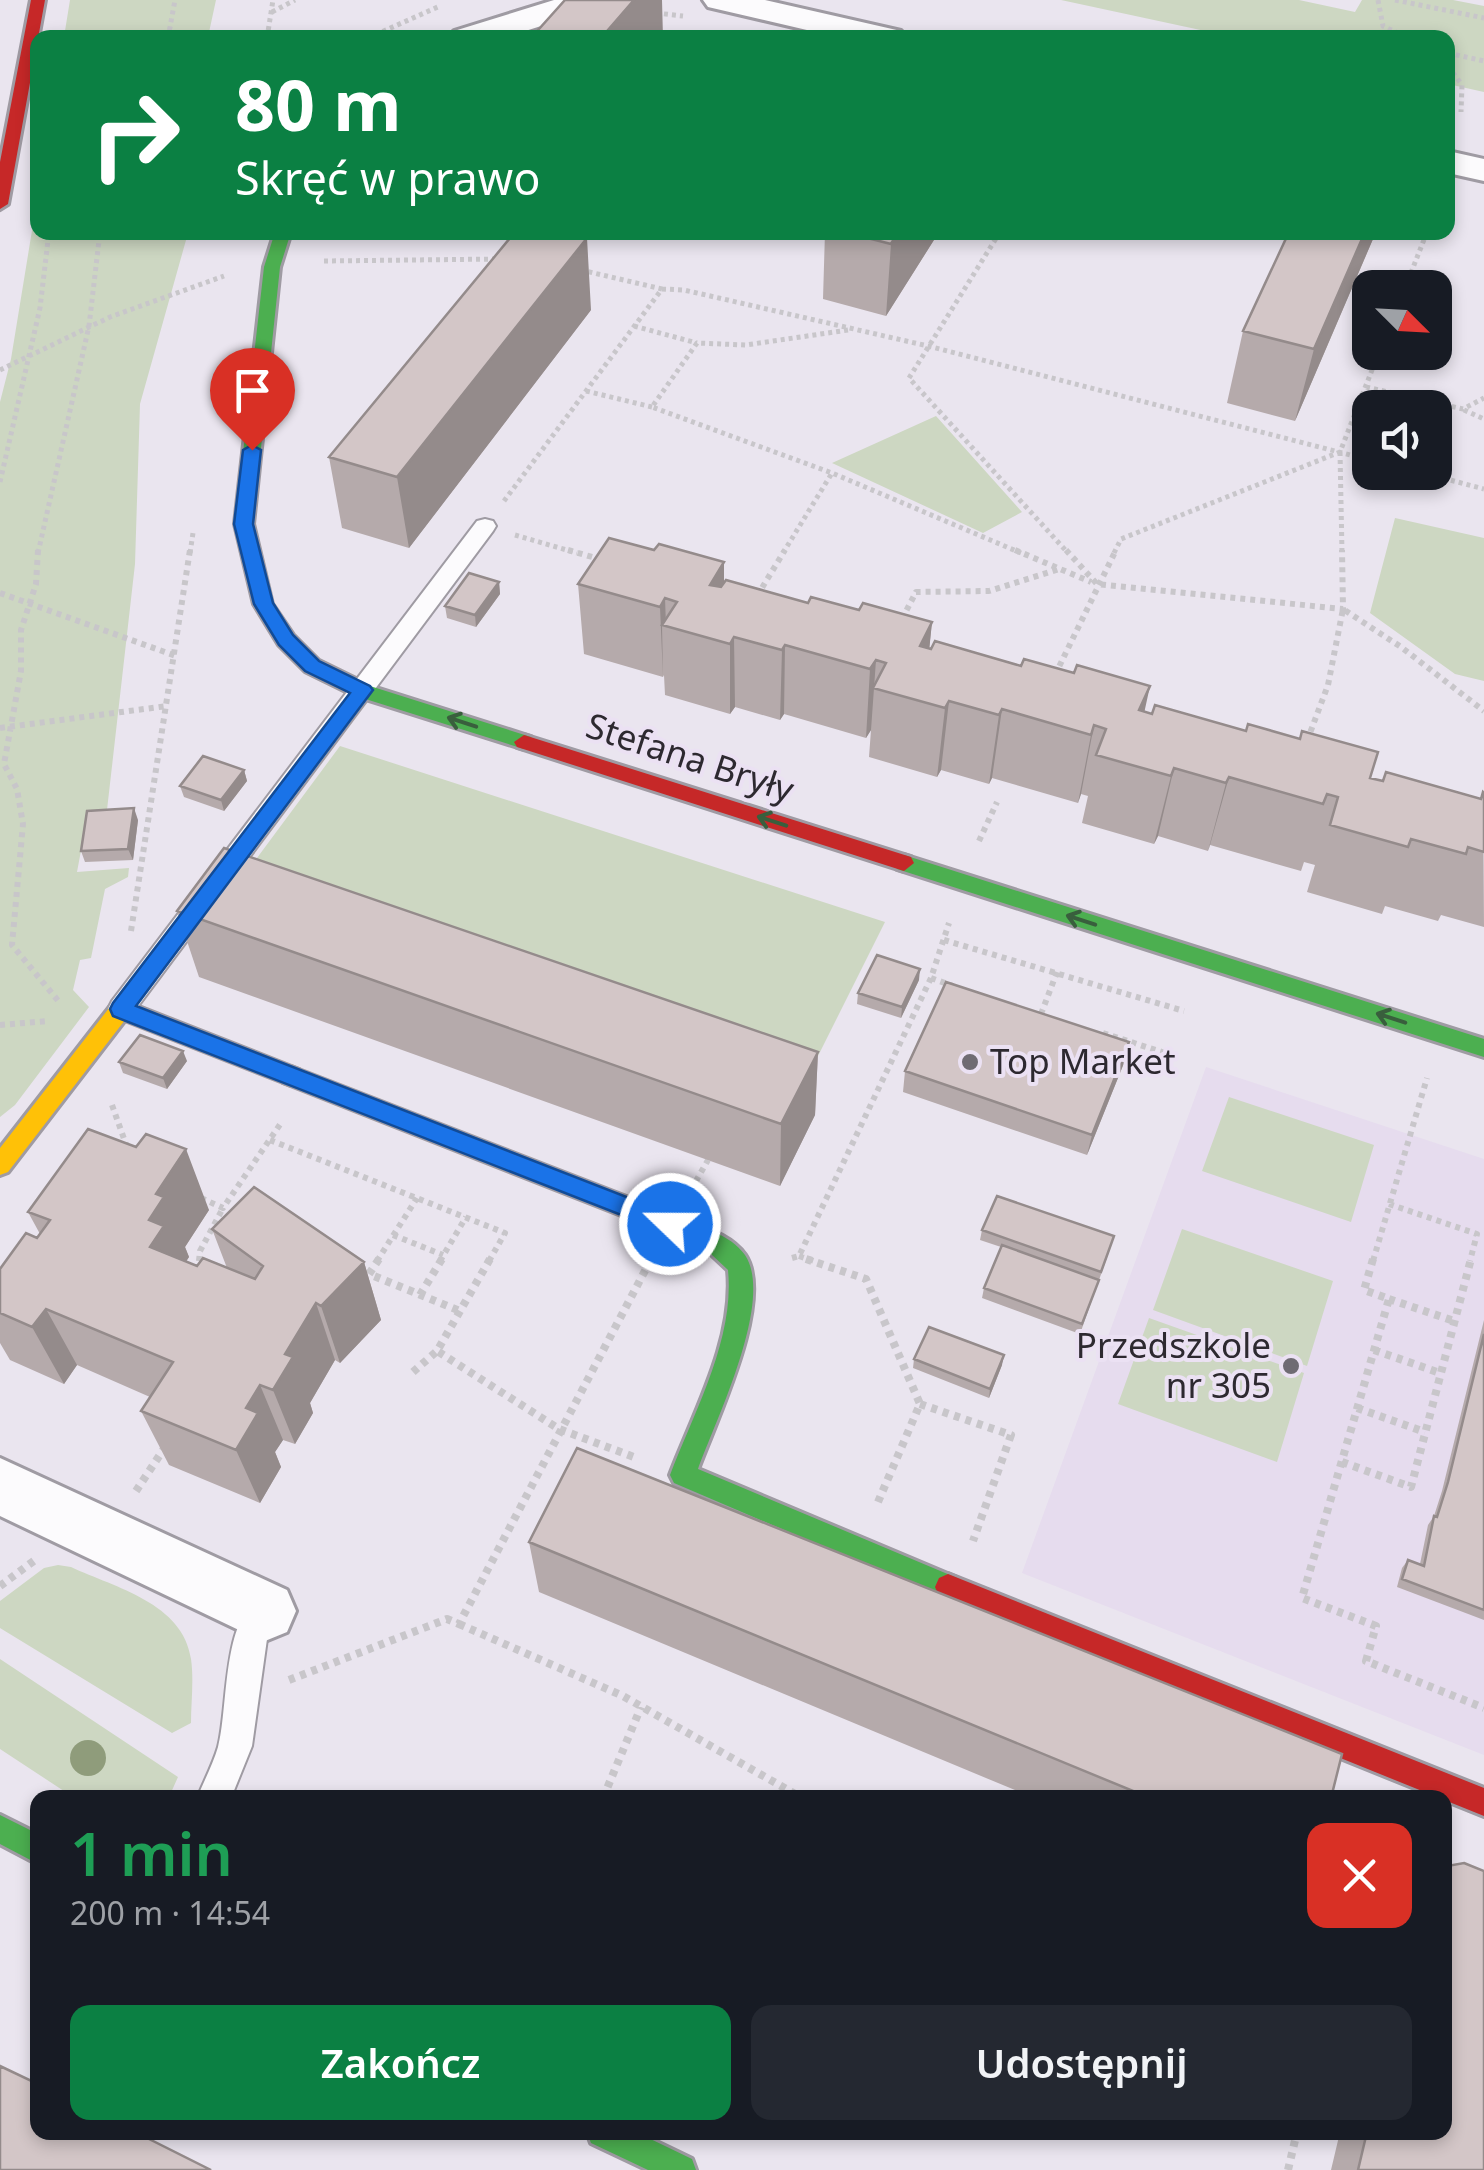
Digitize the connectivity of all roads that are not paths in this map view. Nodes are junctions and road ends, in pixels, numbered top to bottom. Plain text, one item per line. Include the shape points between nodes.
1 (38, 0) edge
2 (588, 0) edge
3 (709, 9) edge
4 (32, 30) edge
5 (492, 30) edge
6 (839, 30) edge
7 (30, 43) edge
8 (1455, 164) edge
9 (1484, 170) edge
10 (0, 204) edge
11 (280, 240) edge
12 (485, 526) road end
13 (363, 690) junction
14 (121, 1009) junction
15 (1484, 1048) edge
16 (0, 1165) edge
17 (0, 1486) edge
18 (265, 1611) joint
19 (217, 1790) edge
20 (1484, 1802) edge
21 (0, 1829) edge
22 (30, 1846) edge
23 (619, 2140) edge
24 (681, 2170) edge

1 - 4 street
2 - 5 street
3 - 6 street
7 - 10 street
8 - 9 street
11 - 13 street, Stefana Bryły via 244,524 264,604 286,640 312,666
12 - 13 lane
13 - 14 lane
15 -> 13 street, Stefana Bryły
14 - 16 street
14 - 20 street via 728,1252 741,1271 741,1304 683,1475 857,1552
17 - 18 street
18 - 19 lane via 250,1635 236,1746
21 - 22 street
23 - 24 street

